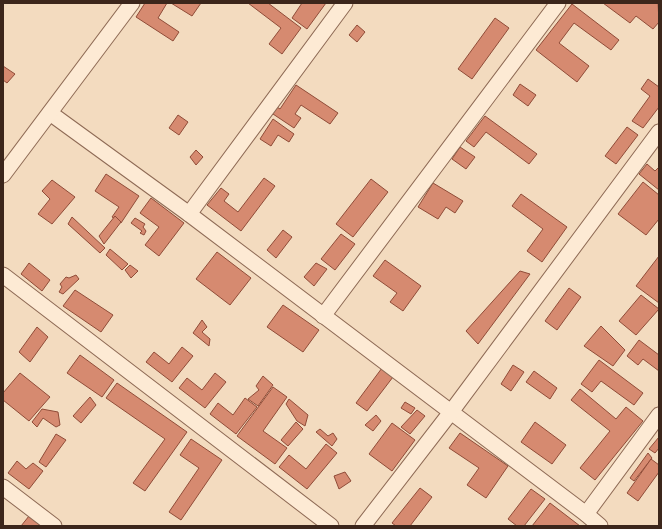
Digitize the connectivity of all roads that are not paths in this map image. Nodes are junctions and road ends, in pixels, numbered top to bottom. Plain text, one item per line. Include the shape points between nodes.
1 (132, 3) edge
2 (345, 3) edge
3 (558, 3) edge
4 (50, 113) junction
5 (659, 132) edge
6 (3, 175) edge
7 (189, 214) junction
8 (3, 275) edge
9 (323, 316) junction
10 (451, 412) junction
11 (659, 415) edge
12 (3, 487) edge
13 (586, 514) junction
14 (54, 526) edge
15 (331, 526) edge
16 (363, 526) edge
17 (600, 526) edge

1 - 4 street
2 - 7 street
3 - 9 street
4 - 6 street
4 - 7 street
5 - 10 street
7 - 9 street
8 - 15 street
9 - 10 street
10 - 13 street
10 - 16 street
11 - 13 street
12 - 14 street
13 - 17 street

